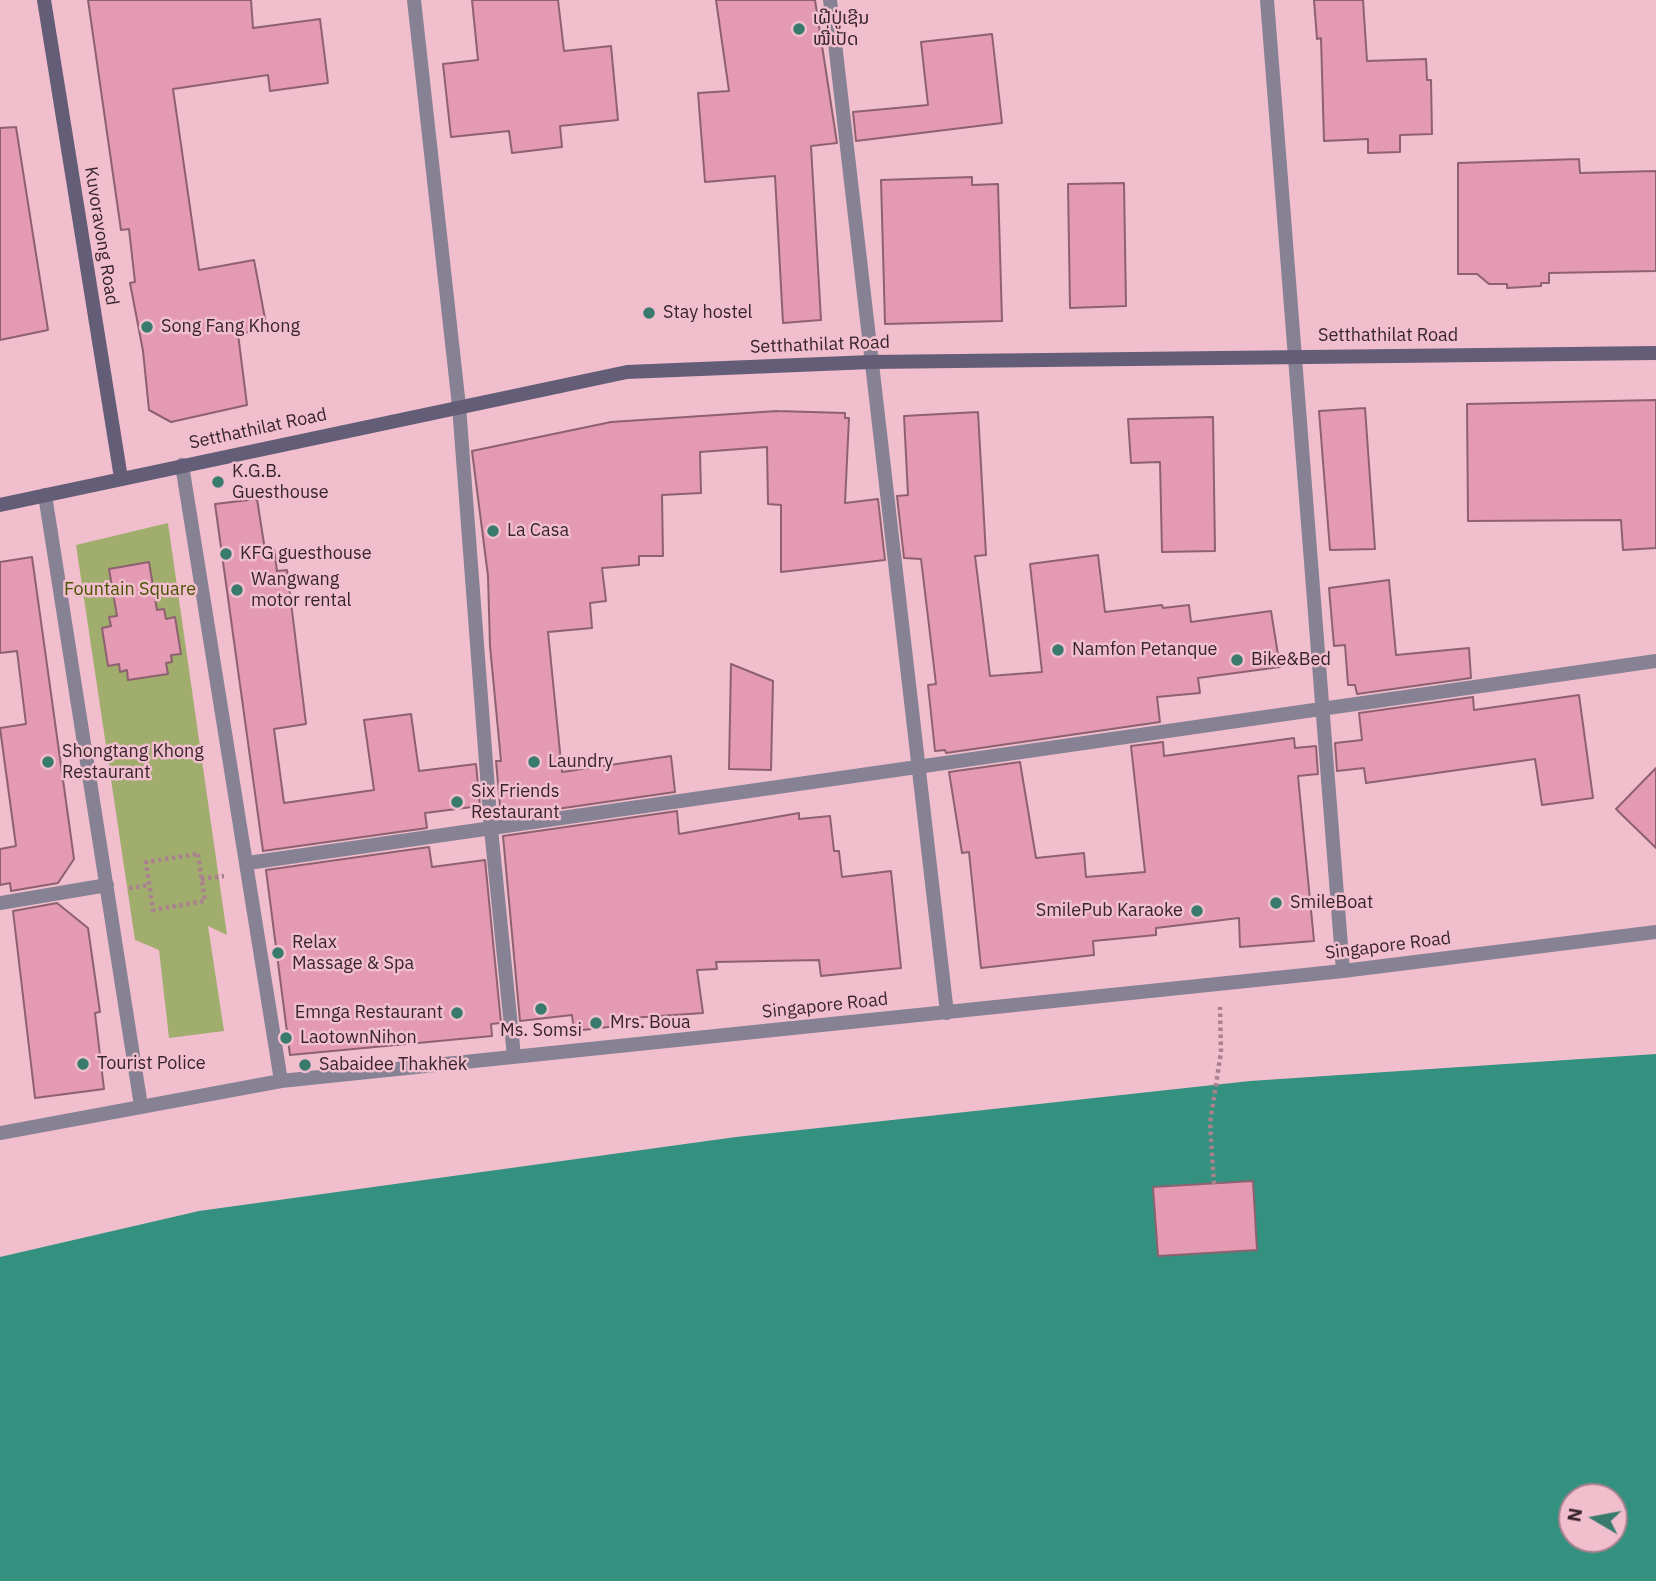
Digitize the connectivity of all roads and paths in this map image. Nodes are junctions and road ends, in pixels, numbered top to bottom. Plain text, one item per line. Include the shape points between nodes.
1 (44, 0) edge
2 (414, 0) edge
3 (830, 0) edge
4 (1267, 0) edge
5 (1656, 353) edge
6 (1293, 356) junction
7 (871, 362) junction
8 (459, 405) junction
9 (182, 465) junction
10 (121, 478) junction
11 (45, 495) junction
12 (0, 505) edge
13 (1656, 662) edge
14 (1322, 710) junction
15 (919, 769) junction
16 (491, 829) junction
17 (248, 863) junction
18 (107, 885) junction
19 (0, 902) edge
20 (153, 909) joint
21 (1656, 932) edge
22 (1343, 971) junction
23 (1220, 984) junction
24 (947, 1013) junction
25 (514, 1056) junction
26 (281, 1081) junction
27 (141, 1106) junction
28 (0, 1133) edge
29 (1214, 1184) dead end

1 - 10 street, Kuvoravong Road
2 - 8 street
3 - 7 street
4 - 6 street
5 - 6 street, Setthathilat Road
6 - 7 street, Setthathilat Road
6 - 14 street
7 - 8 street, Setthathilat Road via 627,372
7 - 15 street
8 - 9 street, Setthathilat Road
8 - 16 street
9 - 10 street, Setthathilat Road
9 - 17 street
10 - 11 street, Setthathilat Road
11 - 12 street, Setthathilat Road
11 - 18 street
13 - 14 street
14 - 15 street
14 - 22 street
15 - 16 street
15 - 24 street
16 - 17 street
16 - 25 street
17 - 26 street
18 - 19 street
18 - 27 street
20 - 20 path via 146,862 198,854 205,901
21 - 22 street, Singapore Road
22 - 23 street, Singapore Road
23 - 24 street, Singapore Road
23 - 29 path via 1220,1052 1210,1123
24 - 25 street, Singapore Road
25 - 26 street, Singapore Road
26 - 27 street, Singapore Road
27 - 28 street, Singapore Road

